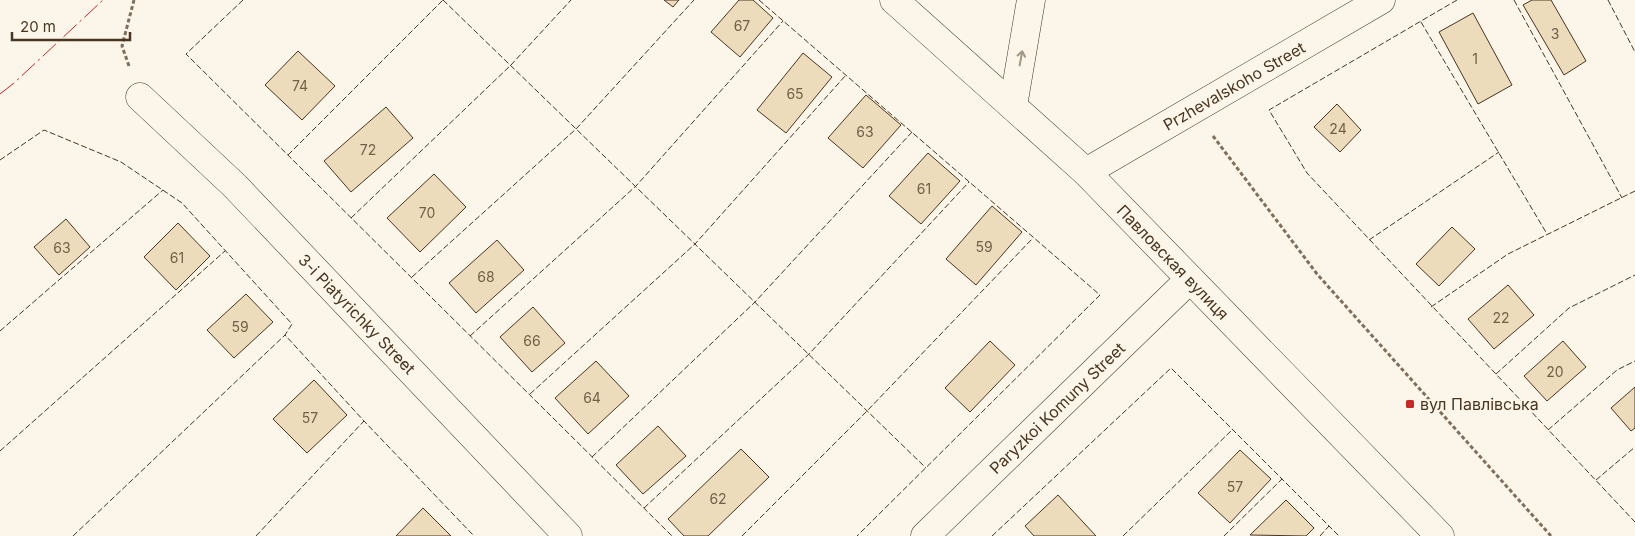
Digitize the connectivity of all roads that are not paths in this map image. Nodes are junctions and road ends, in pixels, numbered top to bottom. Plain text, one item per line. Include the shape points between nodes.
1 (894, 0) edge
2 (1031, 0) edge
3 (1381, 0) edge
4 (140, 97) road end
5 (1012, 106) junction
6 (1086, 172) junction
7 (1190, 279) junction
8 (568, 536) edge
9 (925, 536) edge
10 (1440, 536) edge

1 - 5 street, Павловская вулиця
5 -> 2 street
3 - 6 street, Przhevalskoho Street
4 - 8 street, 3-i Piatyrichky Street via 236,186
5 - 6 street, Павловская вулиця
6 - 7 street, Павловская вулиця
7 - 9 street, Paryzkoi Komuny Street
7 - 10 street, Павловская вулиця

